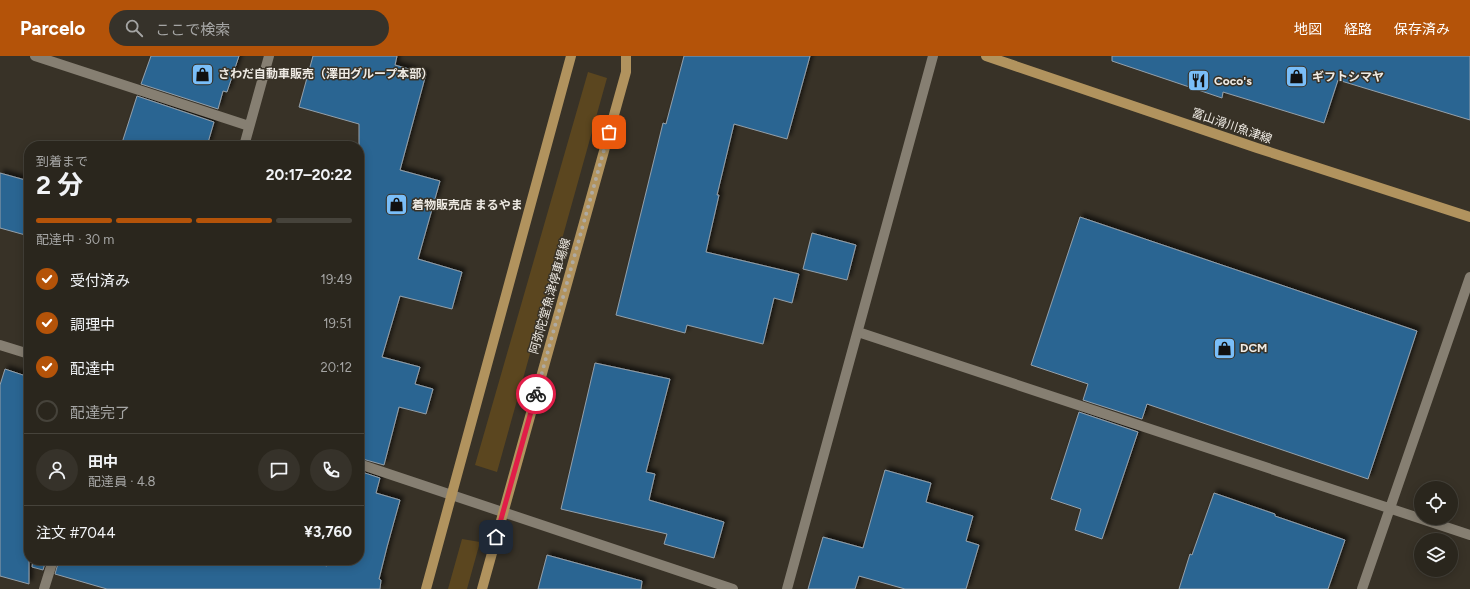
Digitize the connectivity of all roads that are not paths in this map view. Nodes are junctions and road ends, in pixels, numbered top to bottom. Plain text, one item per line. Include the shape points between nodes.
1 (35, 56) edge
2 (269, 56) edge
3 (571, 56) edge
4 (626, 56) edge
5 (933, 56) edge
6 (986, 56) edge
7 (249, 126) junction
8 (245, 141) edge
9 (1470, 217) edge
10 (1470, 277) edge
11 (858, 332) junction
12 (0, 345) edge
13 (24, 352) edge
14 (364, 466) edge
15 (452, 494) junction
16 (1389, 508) junction
17 (503, 512) junction
18 (1470, 534) edge
19 (51, 565) edge
20 (44, 589) edge
21 (426, 589) edge
22 (482, 589) edge
23 (733, 589) edge
24 (787, 589) edge
25 (1362, 589) edge

1 - 7 street
2 - 7 street
3 - 15 main road
4 - 17 main road, 阿弥陀堂魚津停車場線 via 626,72
5 - 11 street
6 - 9 main road, 富山滑川魚津線
7 - 8 street
10 - 16 street
11 - 16 street
11 - 24 street
12 - 13 street
14 - 15 street
15 - 17 street
15 - 21 main road
16 - 18 street
16 - 25 street
17 - 22 main road, 阿弥陀堂魚津停車場線
17 - 23 street
19 - 20 street

